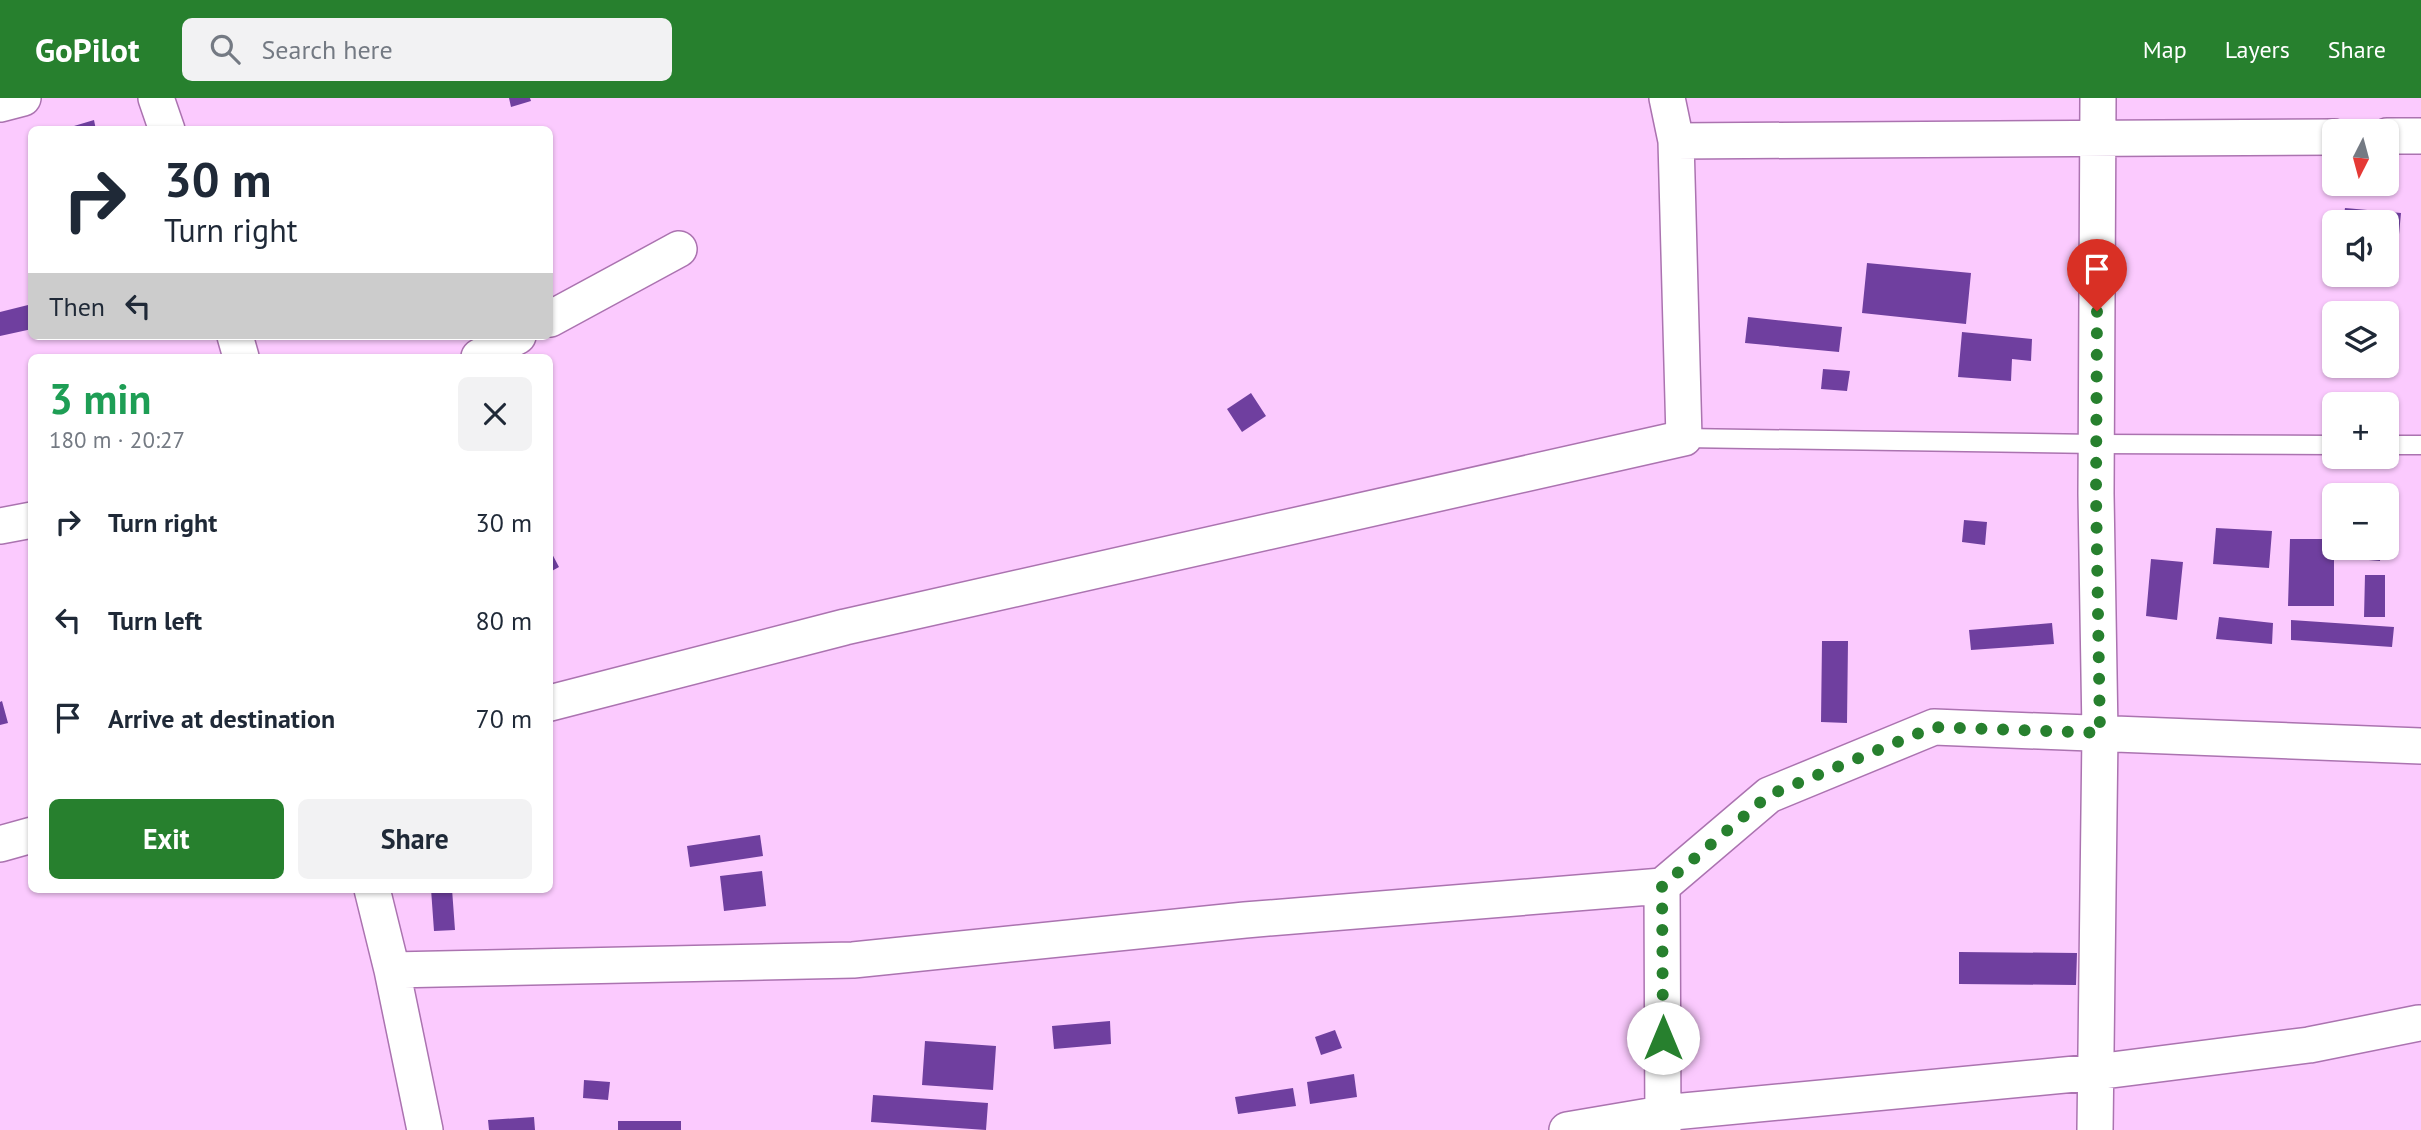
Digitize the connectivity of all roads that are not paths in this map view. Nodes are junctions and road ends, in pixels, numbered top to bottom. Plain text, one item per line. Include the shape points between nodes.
1 (23, 98) edge
2 (156, 98) edge
3 (1667, 98) edge
4 (2098, 98) edge
5 (0, 104) edge
6 (166, 126) edge
7 (2399, 136) edge
8 (2421, 136) edge
9 (2322, 137) edge
10 (2098, 138) junction
11 (1676, 141) junction
12 (679, 249) dead end
13 (553, 317) edge
14 (511, 340) edge
15 (485, 354) edge
16 (1684, 438) junction
17 (2096, 444) junction
18 (2322, 445) edge
19 (2399, 445) edge
20 (2421, 446) edge
21 (28, 521) edge
22 (0, 526) edge
23 (553, 702) edge
24 (2100, 733) junction
25 (2421, 746) edge
26 (28, 836) edge
27 (0, 844) edge
28 (1662, 886) junction
29 (373, 893) edge
30 (392, 970) junction
31 (2419, 1023) dead end
32 (2096, 1072) junction
33 (1663, 1122) edge
34 (425, 1130) edge
35 (1567, 1130) edge
36 (2095, 1130) edge

1 - 5 street
2 - 6 street
3 - 11 street
4 - 10 street
7 - 8 street
9 - 10 street
10 - 11 street
10 - 17 street
11 - 16 street
12 - 13 street
14 - 15 street
16 - 17 lane
16 - 23 street via 845,627
17 - 18 lane
17 - 24 street
19 - 20 lane
21 - 22 street
24 - 25 street
24 - 28 street via 1934,727 1769,795
24 - 32 street
26 - 27 street
28 - 30 street via 1245,920 853,960
28 - 33 street
29 - 30 street
30 - 34 street
31 - 32 street via 2309,1045
32 - 33 street
32 - 36 street
33 - 35 street

